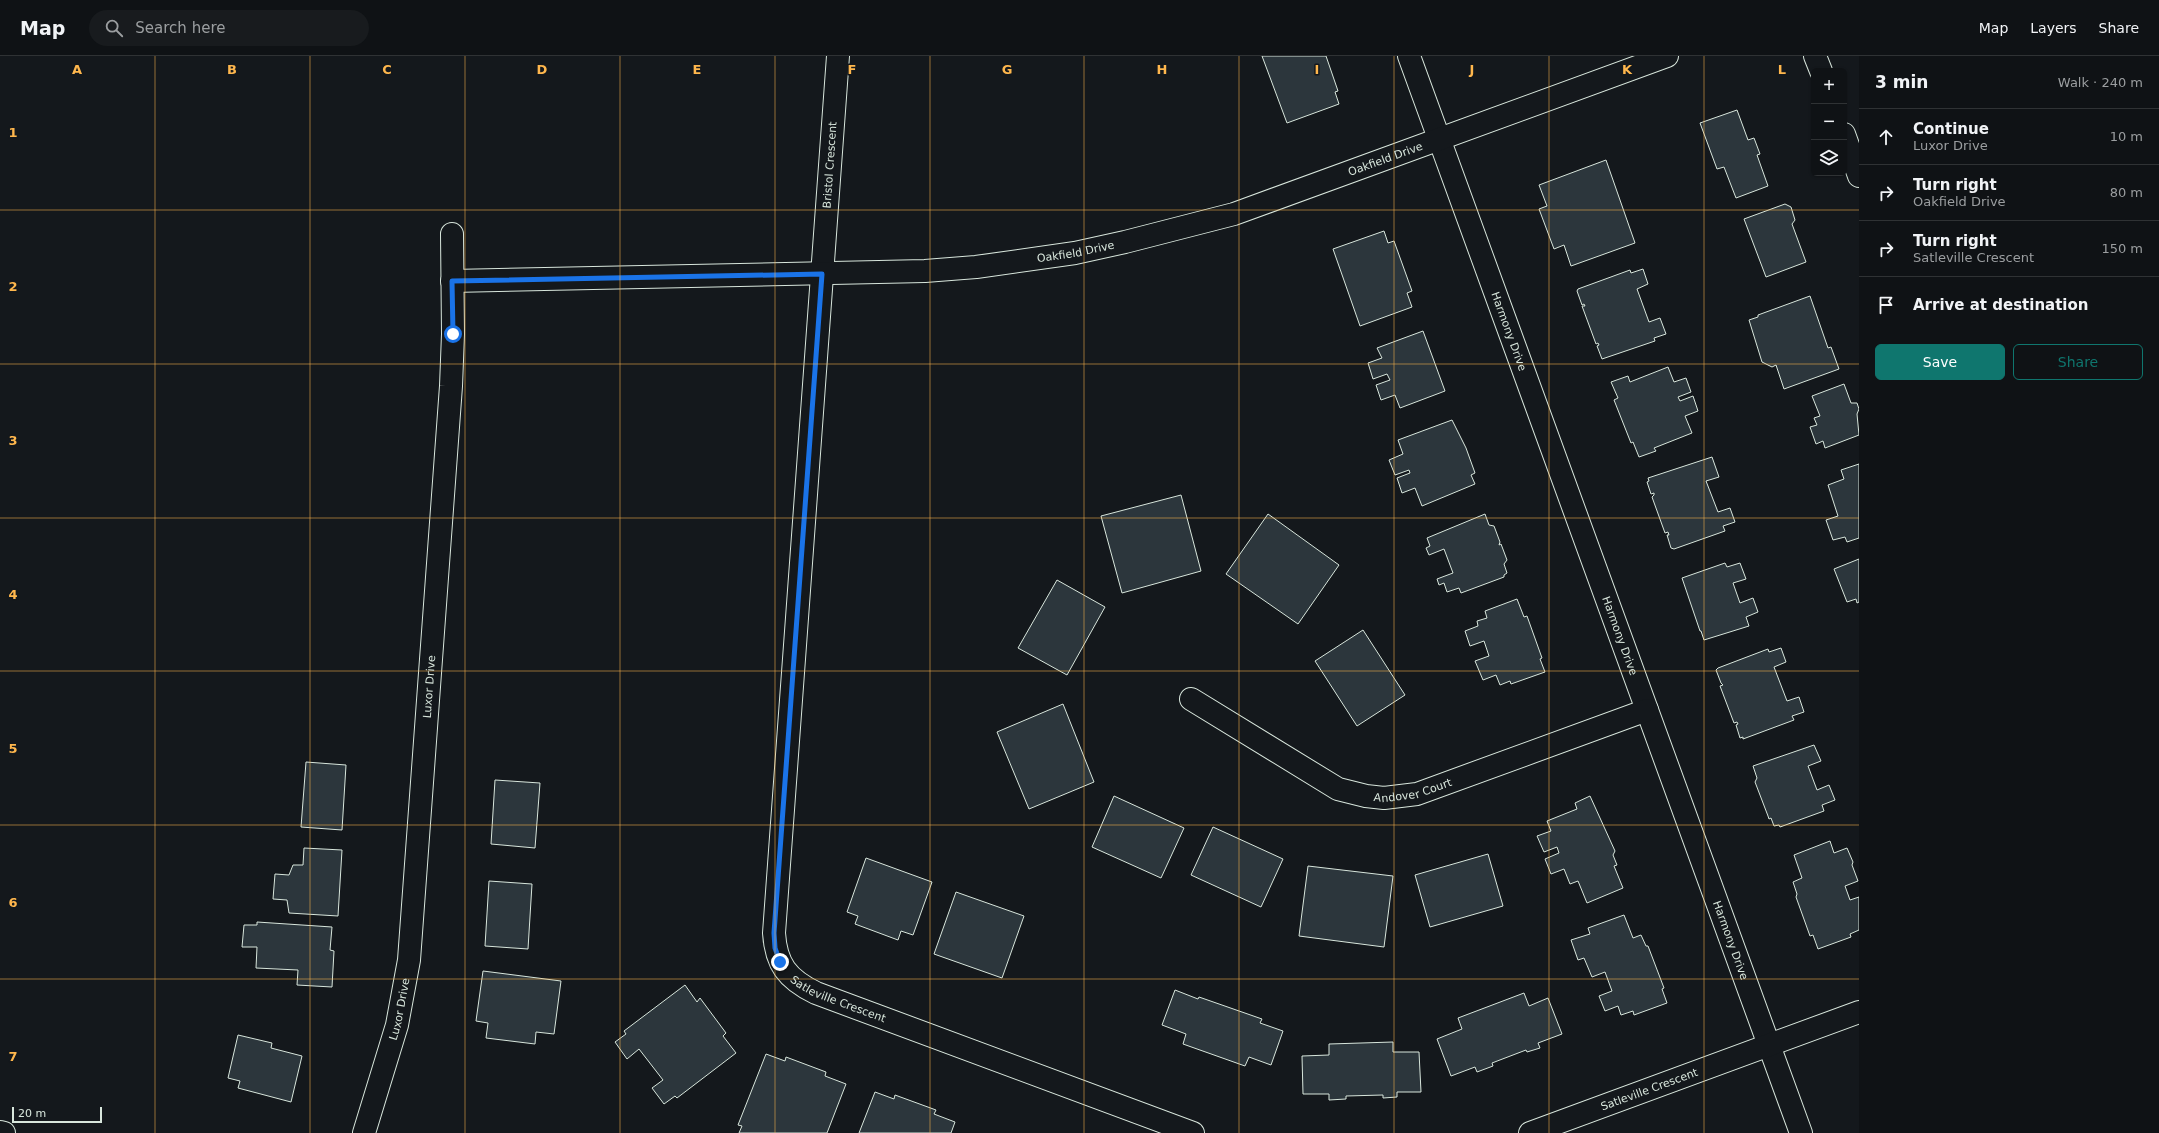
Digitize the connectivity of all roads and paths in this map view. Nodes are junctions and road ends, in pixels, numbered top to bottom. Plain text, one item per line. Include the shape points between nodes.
1 (838, 56) edge
2 (1409, 56) edge
3 (1667, 56) edge
4 (1816, 56) edge
5 (1820, 68) edge
6 (1439, 139) junction
7 (1846, 140) edge
8 (1859, 176) edge
9 (452, 234) dead end
10 (822, 274) junction
11 (452, 281) junction
12 (1191, 699) dead end
13 (1647, 710) junction
14 (1859, 1012) edge
15 (1769, 1046) junction
16 (1157, 1127) edge
17 (0, 1132) edge
18 (4, 1133) edge
19 (364, 1133) edge
20 (1192, 1133) edge
21 (1530, 1133) edge
22 (1800, 1133) edge

1 - 10 street, Bristol Crescent
2 - 6 street
3 - 6 street, Oakfield Drive
4 - 5 street
6 - 10 street, Oakfield Drive via 1234,214 1075,253 976,268
6 - 13 street, Harmony Drive
7 - 8 street
9 - 11 street, Luxor Drive
10 - 11 street, Oakfield Drive
10 - 16 street, Satleville Crescent via 774,933 775,948 780,962 801,986 816,993
11 - 19 street, Luxor Drive via 451,394 409,960 397,1024
12 - 13 street, Andover Court via 1326,782 1351,793 1384,798 1417,794
13 - 15 street, Harmony Drive
14 - 15 street, Satleville Crescent
15 - 21 street, Satleville Crescent
15 - 22 street, Harmony Drive
16 - 20 street, Satleville Crescent
17 - 18 street

